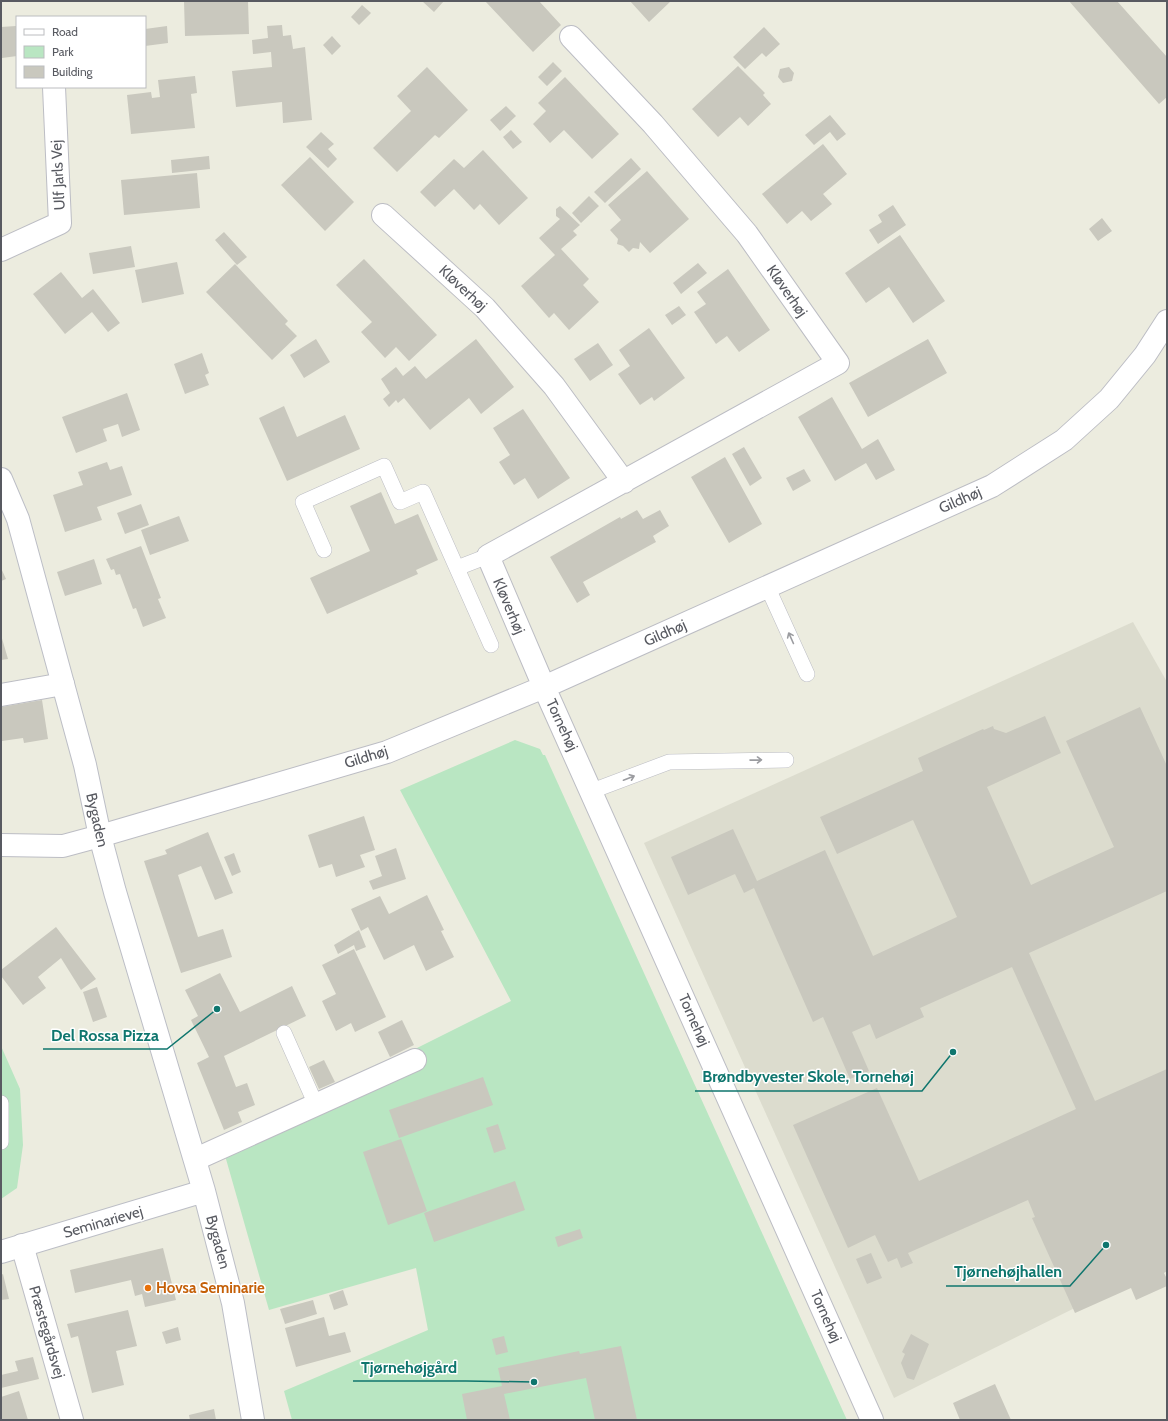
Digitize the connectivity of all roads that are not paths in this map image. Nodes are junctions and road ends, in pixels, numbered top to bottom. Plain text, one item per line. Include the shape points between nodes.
1 (571, 37) dead end
2 (54, 88) edge
3 (383, 215) dead end
4 (1, 250) edge
5 (1167, 321) edge
6 (1, 479) edge
7 (624, 482) junction
8 (324, 550) dead end
9 (488, 556) junction
10 (457, 568) junction
11 (767, 586) junction
12 (491, 645) dead end
13 (807, 674) dead end
14 (63, 684) junction
15 (544, 687) junction
16 (1, 695) edge
17 (786, 760) dead end
18 (592, 791) junction
19 (100, 836) junction
20 (1, 845) edge
21 (284, 1033) dead end
22 (416, 1060) dead end
23 (1, 1103) edge
24 (316, 1105) junction
25 (1, 1142) edge
26 (196, 1159) junction
27 (204, 1191) junction
28 (22, 1245) junction
29 (1, 1252) edge
30 (72, 1420) edge
31 (253, 1420) edge
32 (872, 1420) edge

1 - 7 street, Kløverhøj via 653,124 747,234 838,363
2 - 4 street, Ulf Jarls Vej via 60,223
3 - 7 street, Kløverhøj via 485,308 554,386
5 - 11 street, Gildhøj via 1145,355 1109,399 1064,440 992,486
6 - 14 street, Bygaden via 18,519
7 - 9 street, Kløverhøj
8 - 10 lane via 303,502 384,466 400,502 423,492
9 - 10 lane
9 - 15 street, Kløverhøj
10 - 12 lane
13 -> 11 lane
11 - 15 street, Gildhøj
14 - 16 street
14 - 19 street, Bygaden via 85,765
15 - 18 street, Tornehøj
15 - 19 street, Gildhøj via 387,752
18 -> 17 lane via 669,762
18 - 32 street, Tornehøj
19 - 20 street, Gildhøj via 63,846
19 - 26 street, Bygaden
21 - 24 lane
22 - 24 street
23 - 25 lane
24 - 26 street
26 - 27 street, Bygaden
27 - 28 street, Seminarievej
27 - 31 street, Bygaden via 234,1303
28 - 29 street, Seminarievej
28 - 30 street, Præstegårdsvej

